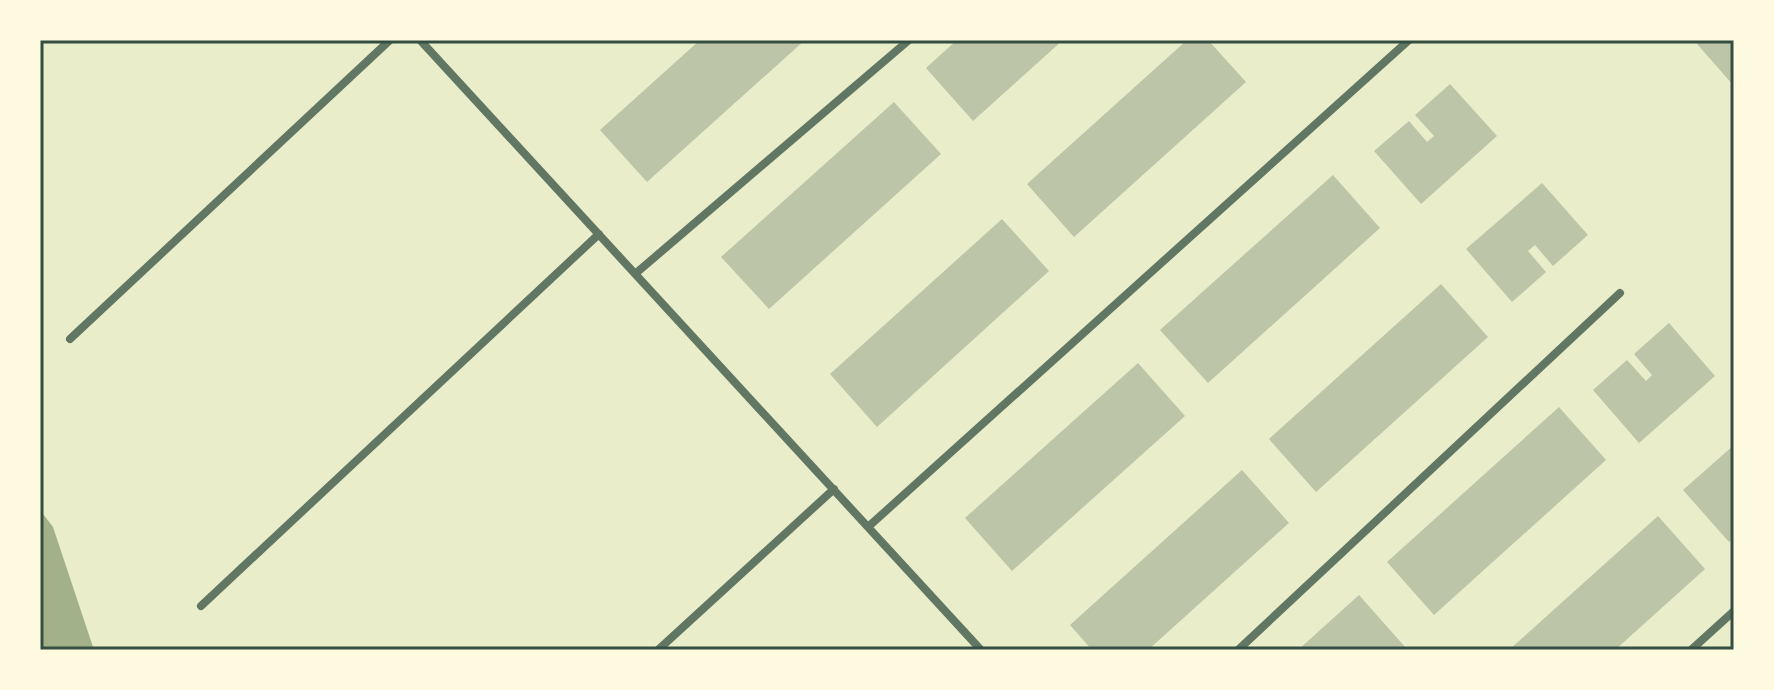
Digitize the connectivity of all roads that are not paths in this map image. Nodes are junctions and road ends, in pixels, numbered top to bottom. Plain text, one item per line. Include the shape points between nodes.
1 (390, 40) edge
2 (420, 40) edge
3 (909, 40) edge
4 (1409, 40) edge
5 (599, 234) junction
6 (635, 274) junction
7 (1620, 293) dead end
8 (70, 339) dead end
9 (834, 489) junction
10 (868, 527) junction
11 (201, 606) dead end
12 (1734, 611) edge
13 (658, 650) edge
14 (981, 650) edge
15 (1238, 650) edge
16 (1691, 650) edge

1 - 8 street
2 - 5 street
3 - 6 street
4 - 10 street
5 - 6 street
5 - 11 street
6 - 9 street
7 - 15 street
9 - 10 street
9 - 13 street
10 - 14 street
12 - 16 street

